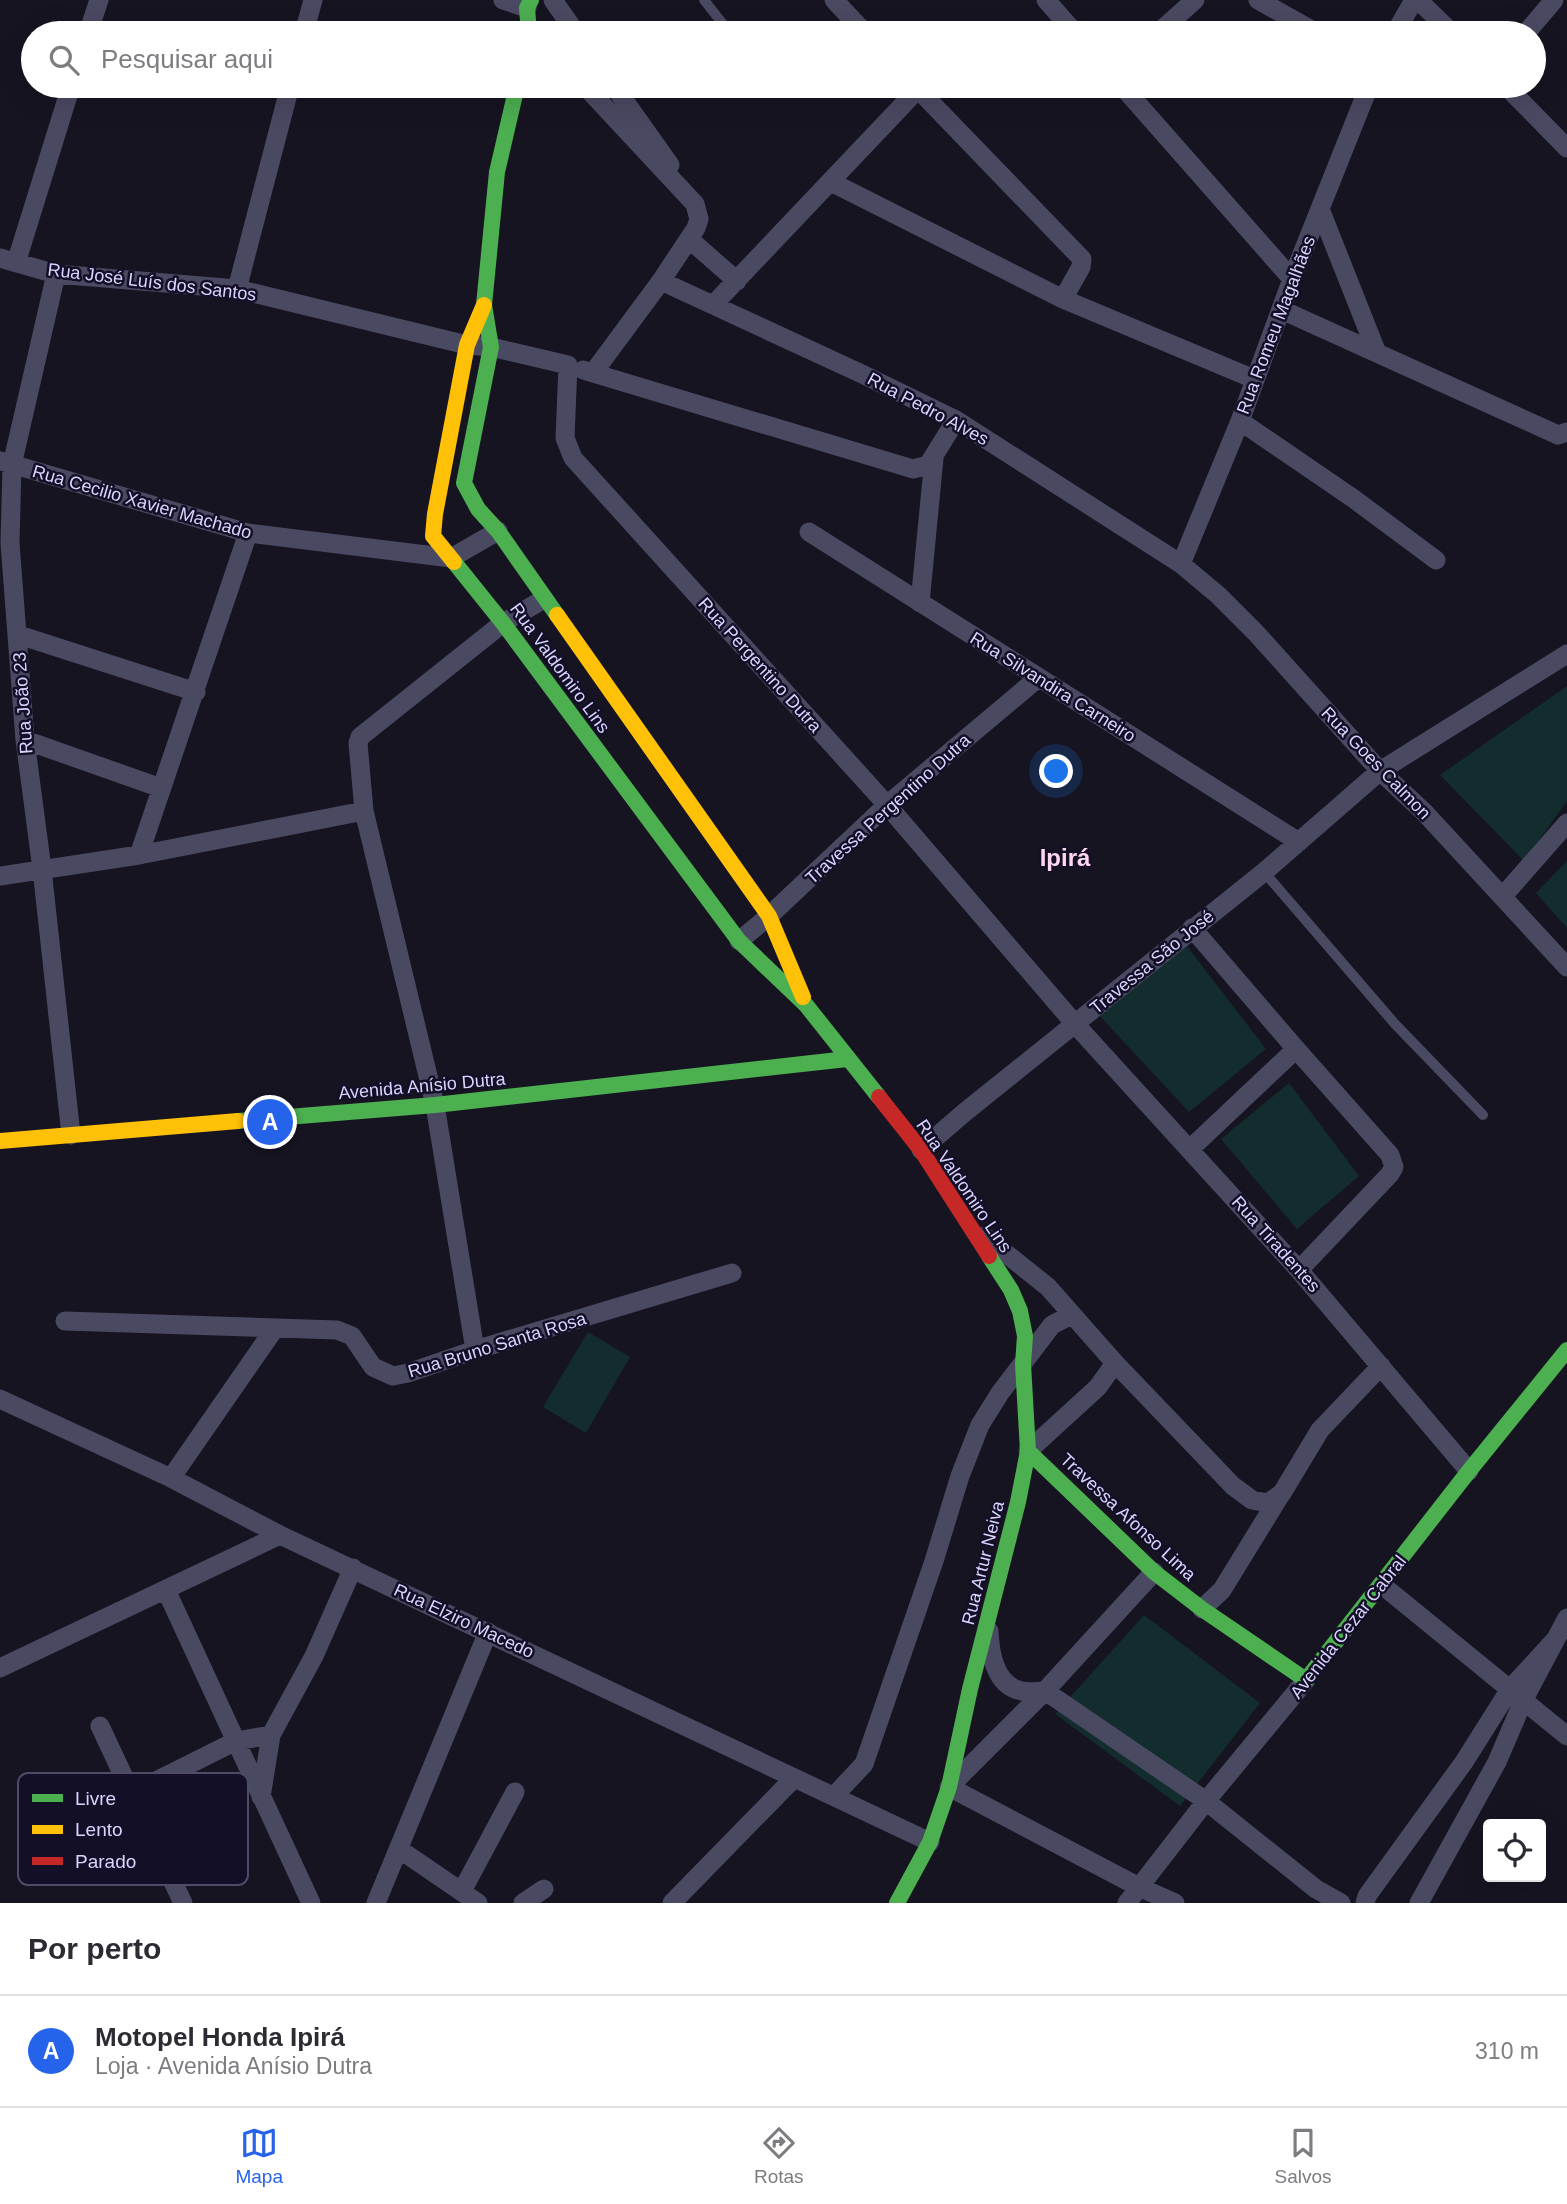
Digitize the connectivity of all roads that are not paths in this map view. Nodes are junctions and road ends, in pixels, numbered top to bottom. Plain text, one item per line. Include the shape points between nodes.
1 (99, 0) edge
2 (313, 0) edge
3 (503, 0) edge
4 (552, 0) edge
5 (704, 0) edge
6 (834, 0) edge
7 (1046, 0) edge
8 (1195, 0) edge
9 (1258, 0) edge
10 (1416, 0) edge
11 (1554, 0) edge
12 (529, 4) edge
13 (1176, 7) edge
14 (92, 21) edge
15 (307, 21) edge
16 (567, 21) edge
17 (721, 21) edge
18 (854, 21) edge
19 (1064, 21) edge
20 (1296, 21) edge
21 (1403, 21) edge
22 (1439, 21) edge
23 (1536, 21) edge
24 (68, 98) edge
25 (287, 98) edge
26 (514, 98) edge
27 (596, 98) edge
28 (623, 98) edge
29 (907, 98) edge
30 (928, 98) edge
31 (1133, 98) edge
32 (1364, 98) edge
33 (1519, 98) edge
34 (1564, 141) edge
35 (831, 182) junction
36 (695, 204) junction
37 (1320, 209) junction
38 (689, 239) junction
39 (8, 260) edge
40 (57, 274) junction
41 (1292, 279) junction
42 (661, 281) junction
43 (737, 281) junction
44 (237, 289) junction
45 (1063, 299) junction
46 (484, 305) junction
47 (713, 305) junction
48 (1282, 310) junction
49 (467, 345) junction
50 (491, 347) junction
51 (1377, 353) junction
52 (569, 365) junction
53 (593, 373) junction
54 (1254, 379) junction
55 (956, 420) junction
56 (1240, 421) junction
57 (1562, 434) edge
58 (934, 458) junction
59 (6, 463) edge
60 (498, 531) junction
61 (808, 532) dead end
62 (248, 533) junction
63 (451, 558) junction
64 (1436, 560) dead end
65 (1181, 564) junction
66 (544, 599) junction
67 (920, 603) junction
68 (503, 623) junction
69 (19, 635) junction
70 (1567, 654) edge
71 (1038, 678) junction
72 (196, 692) junction
73 (25, 740) junction
74 (1380, 771) junction
75 (161, 788) junction
76 (887, 805) junction
77 (364, 811) junction
78 (1567, 823) edge
79 (1299, 842) junction
80 (139, 855) junction
81 (42, 869) junction
82 (1264, 872) junction
83 (0, 876) edge
84 (1503, 897) junction
85 (769, 916) junction
86 (1192, 928) junction
87 (738, 941) junction
88 (1567, 967) edge
89 (806, 1005) junction
90 (1075, 1024) junction
91 (1296, 1049) junction
92 (847, 1059) junction
93 (435, 1105) junction
94 (1483, 1115) dead end
95 (71, 1135) junction
96 (0, 1141) edge
97 (1190, 1149) junction
98 (922, 1150) junction
99 (965, 1219) junction
100 (1299, 1270) junction
101 (732, 1273) dead end
102 (1011, 1290) joint
103 (1071, 1315) junction
104 (65, 1321) dead end
105 (275, 1328) junction
106 (475, 1350) junction
107 (1567, 1350) edge
108 (1115, 1363) junction
109 (1023, 1364) junction
110 (1381, 1366) junction
111 (0, 1399) edge
112 (1028, 1451) junction
113 (1469, 1471) junction
114 (171, 1478) junction
115 (1282, 1493) junction
116 (280, 1535) junction
117 (353, 1568) junction
118 (1154, 1572) junction
119 (1382, 1585) junction
120 (166, 1590) junction
121 (1202, 1609) junction
122 (1567, 1618) edge
123 (989, 1623) junction
124 (488, 1632) junction
125 (0, 1668) edge
126 (1306, 1680) junction
127 (1045, 1691) junction
128 (1517, 1694) junction
129 (100, 1726) dead end
130 (271, 1735) junction
131 (1567, 1736) edge
132 (236, 1741) junction
133 (122, 1773) edge
134 (172, 1773) edge
135 (794, 1778) junction
136 (949, 1787) junction
137 (515, 1792) dead end
138 (834, 1796) junction
139 (261, 1797) junction
140 (1206, 1801) junction
141 (930, 1842) junction
142 (400, 1849) junction
143 (175, 1885) edge
144 (544, 1889) dead end
145 (1133, 1895) edge
146 (470, 1897) edge
147 (183, 1903) edge
148 (312, 1903) edge
149 (376, 1903) edge
150 (523, 1903) edge
151 (672, 1903) edge
152 (897, 1903) edge
153 (1175, 1903) edge
154 (1341, 1903) edge
155 (1365, 1903) edge
156 (1419, 1903) edge

1 - 14 street
2 - 15 street
3 - 12 street
4 - 16 street
5 - 17 lane
6 - 18 street
7 - 19 street
8 - 13 street
9 - 20 street
10 - 21 street
10 - 22 street
11 - 23 street
24 - 39 street
25 - 44 street
26 - 46 main road, Rua Valdomiro Lins via 497,172
27 - 36 street
28 - 36 street
29 - 35 street
30 - 45 street via 1082,259
31 - 41 street
32 - 37 street, Rua Romeu Magalhães
33 - 34 street
35 - 43 street
35 - 45 street
36 - 38 street via 699,219
37 - 41 street, Rua Romeu Magalhães
37 - 51 street
38 - 42 street
38 - 43 street
39 - 40 street, Rua José Luís dos Santos
40 - 44 street, Rua José Luís dos Santos
40 - 59 street, Rua João 23
41 - 48 street, Rua Romeu Magalhães
42 - 47 street, Rua Pedro Alves
42 - 53 street
43 - 47 street
44 - 49 street, Rua José Luís dos Santos
45 - 54 street
46 - 49 main road, Rua Valdomiro Lins
46 - 50 main road, Rua Valdomiro Lins
47 - 55 street, Rua Pedro Alves
48 - 51 street
48 - 54 street, Rua Romeu Magalhães
49 - 50 street
49 - 63 main road, Rua Valdomiro Lins via 433,536
50 - 52 street
50 - 60 main road, Rua Valdomiro Lins via 464,483 478,509
51 - 57 street
52 - 53 street
52 - 76 street, Rua Pergentino Dutra via 565,438 573,458
53 - 58 street via 913,469
54 - 56 street, Rua Romeu Magalhães
55 - 58 street
55 - 65 street, Rua Pedro Alves
56 - 64 street
56 - 65 street, Rua Romeu Magalhães
58 - 67 street
59 - 62 street, Rua Cecilio Xavier Machado
59 - 69 street, Rua João 23
60 - 63 street
60 - 66 main road, Rua Valdomiro Lins
61 - 67 street, Rua Silvandira Carneiro
62 - 63 street, Rua Cecilio Xavier Machado
62 - 72 street
63 - 68 main road, Rua Valdomiro Lins
65 - 74 street, Rua Goes Calmon via 1256,634
66 - 68 street
66 - 85 main road, Rua Valdomiro Lins
67 - 71 street, Rua Silvandira Carneiro
68 - 77 street via 360,737
68 - 87 main road, Rua Valdomiro Lins
69 - 72 street
69 - 73 street, Rua João 23
70 - 74 street, Travessa São José
71 - 76 street, Travessa Pergentino Dutra
71 - 79 street, Rua Silvandira Carneiro
72 - 75 street
73 - 75 street
73 - 81 street, Rua João 23
74 - 79 street, Travessa São José
74 - 84 street, Rua Goes Calmon
75 - 80 street
76 - 85 street, Travessa Pergentino Dutra
76 - 90 street, Rua Pergentino Dutra
77 - 80 street
77 - 93 street
78 - 84 street
79 - 82 street, Travessa São José
80 - 81 street
81 - 83 street
81 - 95 street, Rua João 23
82 - 86 street, Travessa São José
82 - 94 lane via 1395,1024
84 - 88 street, Rua Goes Calmon
85 - 87 street, Travessa Pergentino Dutra
85 - 89 main road, Rua Valdomiro Lins
86 - 90 street, Travessa São José
86 - 91 street
87 - 89 main road, Rua Valdomiro Lins
89 - 92 main road, Rua Valdomiro Lins
90 - 97 street, Rua Tiradentes
90 - 98 street, Travessa São José
91 - 97 street
91 - 100 street via 1390,1154 1394,1167
92 - 93 main road, Avenida Anísio Dutra
92 - 98 main road, Rua Valdomiro Lins
93 - 95 main road, Avenida Anísio Dutra
93 - 106 street
95 - 96 main road, Avenida Anísio Dutra
97 - 100 street, Rua Tiradentes
98 - 99 main road, Rua Valdomiro Lins
99 - 102 main road, Rua Valdomiro Lins
99 - 103 street via 1048,1287
100 - 110 street, Rua Tiradentes
101 - 106 street, Rua Bruno Santa Rosa
102 - 109 main road, Rua Artur Neiva via 1025,1336
103 - 108 street
103 - 109 street via 1052,1325
104 - 105 street, Rua Bruno Santa Rosa
105 - 106 street, Rua Bruno Santa Rosa via 337,1330 352,1336 373,1367 393,1376
105 - 114 street
107 - 113 main road, Avenida Cezar Cabral
108 - 112 street via 1098,1387
108 - 115 street via 1233,1486 1260,1502 1268,1503
109 - 112 main road, Rua Artur Neiva
109 - 138 street via 980,1425 864,1764
110 - 113 street, Rua Tiradentes
110 - 115 street via 1320,1430
111 - 114 street, Rua Elziro Macedo
112 - 118 main road, Travessa Afonso Lima
112 - 123 main road, Rua Artur Neiva
113 - 119 main road, Avenida Cezar Cabral
114 - 116 street, Rua Elziro Macedo
115 - 121 street via 1222,1590
116 - 117 street, Rua Elziro Macedo
116 - 120 street
117 - 124 street, Rua Elziro Macedo
117 - 130 street via 314,1656
118 - 121 main road, Travessa Afonso Lima
118 - 127 street
119 - 126 main road, Avenida Cezar Cabral
119 - 128 street
120 - 125 street
120 - 132 street
121 - 126 main road, Travessa Afonso Lima
122 - 128 street
123 - 127 street via 990,1651 1006,1683 1022,1691
123 - 136 main road, Rua Artur Neiva
124 - 135 street, Rua Elziro Macedo
124 - 142 street
126 - 140 street, Avenida Cezar Cabral
127 - 136 street
127 - 140 street
128 - 131 street
128 - 155 street
128 - 156 street via 1497,1762
129 - 133 street
130 - 132 street
130 - 139 street
132 - 134 street
132 - 139 street
135 - 138 street, Rua Elziro Macedo
135 - 151 street
136 - 141 main road, Rua Artur Neiva
136 - 145 street
137 - 146 street
138 - 141 street, Rua Elziro Macedo
139 - 148 street
140 - 145 street, Avenida Cezar Cabral
140 - 154 street via 1316,1889
141 - 152 main road, Rua Artur Neiva
142 - 146 street
142 - 149 street
143 - 147 street
144 - 150 street
145 - 153 street

